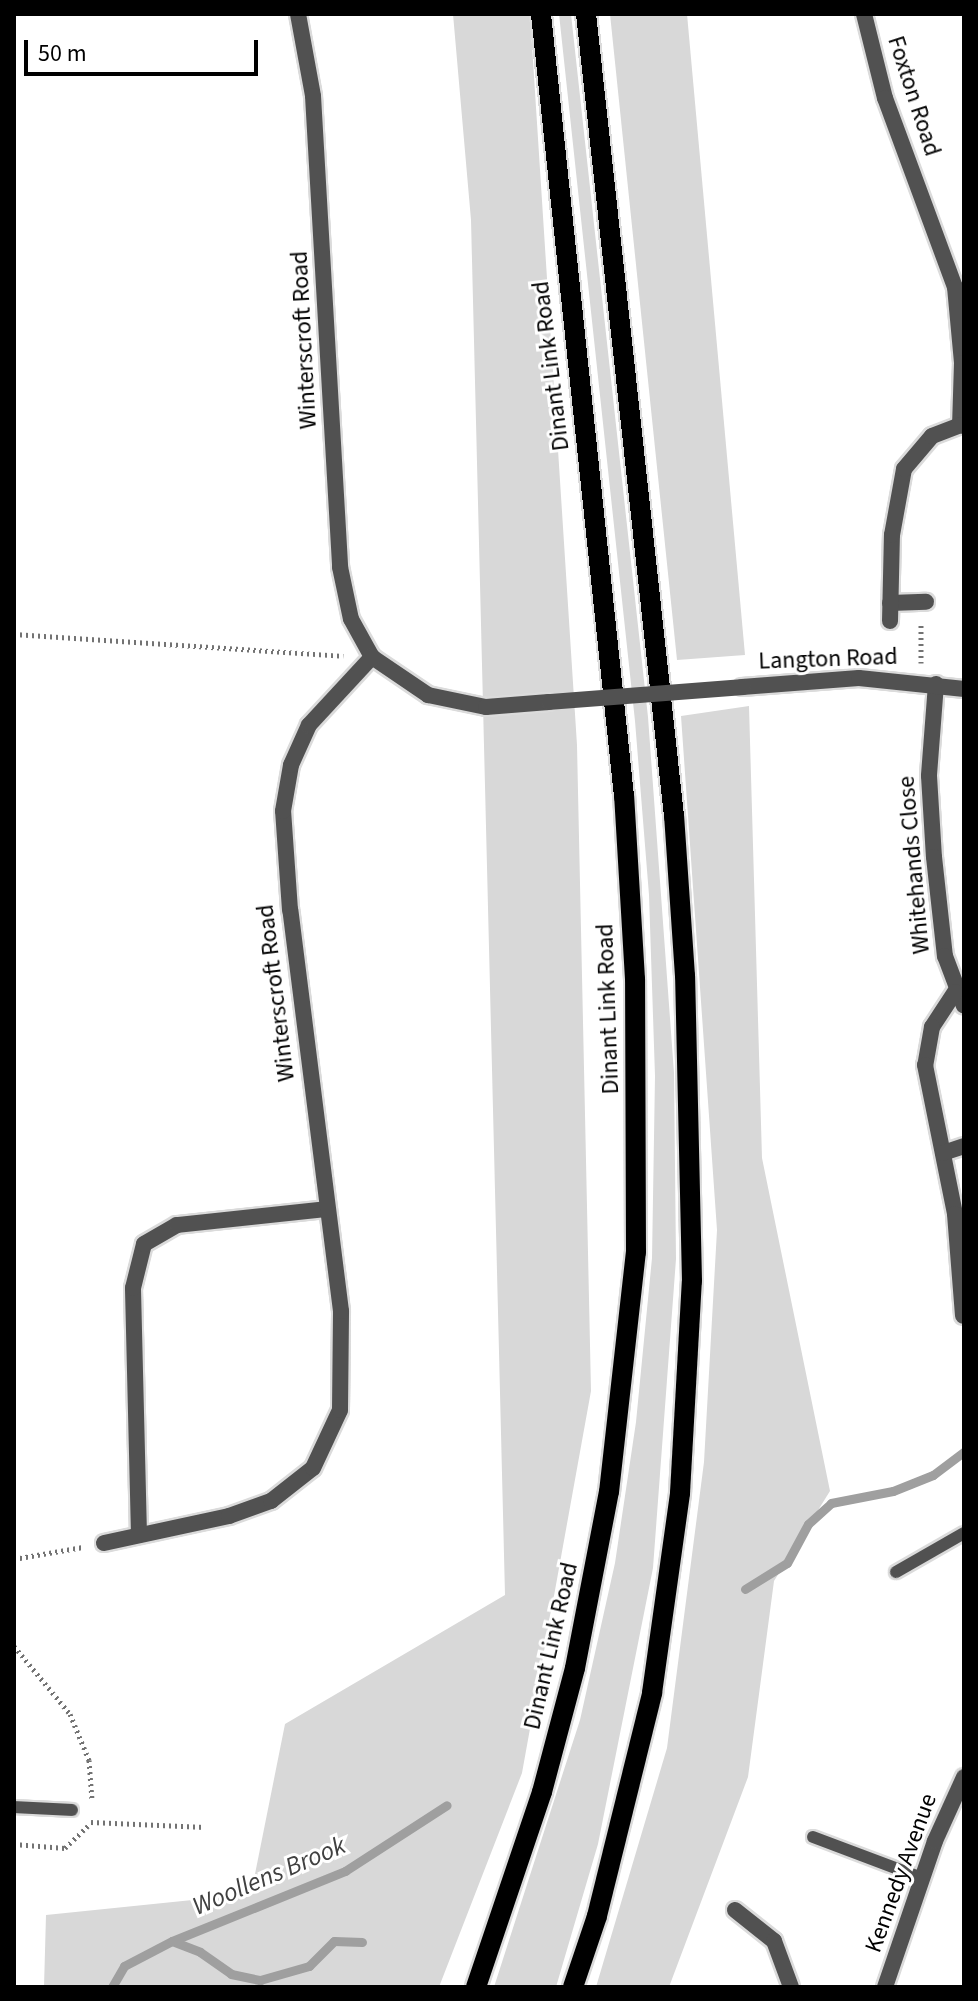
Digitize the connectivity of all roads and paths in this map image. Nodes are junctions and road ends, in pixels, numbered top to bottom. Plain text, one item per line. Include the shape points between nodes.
1 (298, 14) edge
2 (541, 14) edge
3 (586, 14) edge
4 (864, 14) edge
5 (961, 304) edge
6 (962, 426) edge
7 (890, 603) junction
8 (923, 603) joint
9 (890, 621) dead end
10 (14, 634) edge
11 (372, 657) junction
12 (928, 683) junction
13 (964, 689) edge
14 (549, 702) joint
15 (960, 999) edge
16 (964, 1146) edge
17 (943, 1153) junction
18 (327, 1209) junction
19 (963, 1316) edge
20 (964, 1533) edge
21 (139, 1535) junction
22 (104, 1543) joint
23 (14, 1559) edge
24 (896, 1572) dead end
25 (14, 1646) edge
26 (964, 1777) edge
27 (14, 1807) edge
28 (72, 1810) dead end
29 (91, 1822) junction
30 (205, 1827) dead end
31 (813, 1837) dead end
32 (14, 1844) edge
33 (922, 1878) junction
34 (735, 1910) dead end
35 (476, 1987) edge
36 (573, 1987) edge
37 (791, 1987) edge
38 (885, 1987) edge

1 - 11 street, Winterscroft Road via 313,96 340,567 351,619
2 - 35 main road, Dinant Link Road via 624,796 635,979 636,1252 625,1376 588,1611 542,1792
3 - 36 main road via 674,816 690,1084 692,1281 680,1493 652,1693 597,1916
4 - 5 street, Foxton Road via 885,98
5 - 6 street, Foxton Road
6 - 7 street, Foxton Road via 932,436 904,469 892,535
7 - 8 street
7 - 9 street, Foxton Road
8 - 12 path
10 - 11 path
11 - 14 street, Winterscroft Road via 408,685 448,702 486,707
11 - 18 street, Winterscroft Road via 309,725 291,765 283,811
12 - 13 street, Langton Road
12 - 14 street, Langton Road, bridge via 859,678
12 - 15 street, Whitehands Close via 931,818 945,956
15 - 17 street, Whitehands Close via 926,1045 928,1087
16 - 17 street
17 - 19 street, Whitehands Close via 961,1264
18 - 21 street, Winterscroft Road via 344,1353 340,1410 323,1453 297,1483 271,1501 229,1516
18 - 21 street via 177,1225 144,1244 133,1288
20 - 24 lane
21 - 22 street, Winterscroft Road
22 - 23 path
25 - 29 path via 61,1698 78,1729 92,1777
26 - 33 street, Kennedy Avenue
27 - 28 lane
29 - 30 path
29 - 32 path via 81,1838 65,1848
31 - 33 lane
33 - 38 street, Kennedy Avenue
34 - 37 street via 774,1941

